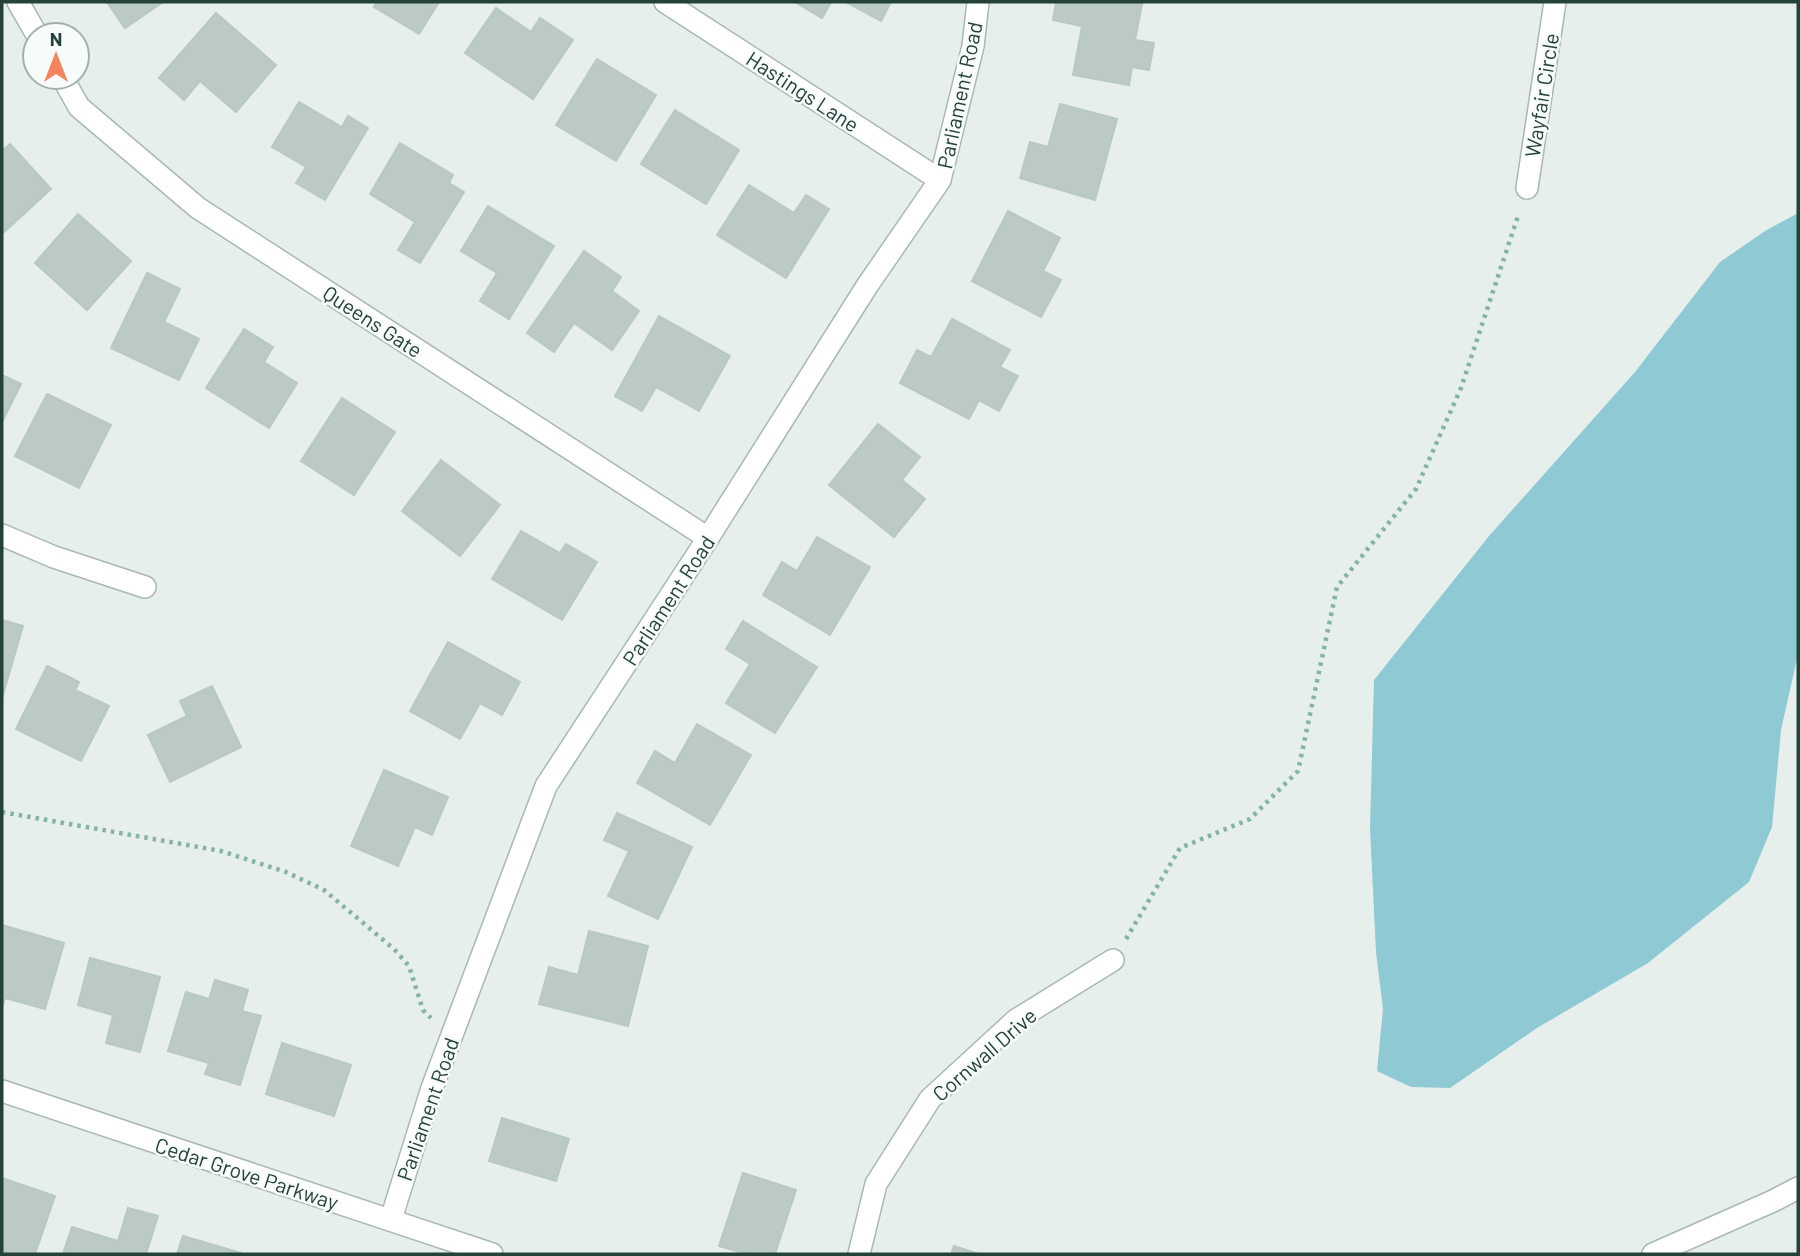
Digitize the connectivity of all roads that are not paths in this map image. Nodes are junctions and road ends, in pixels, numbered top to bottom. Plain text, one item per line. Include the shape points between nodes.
1 (18, 2) edge
2 (665, 2) edge
3 (978, 2) edge
4 (1555, 2) edge
5 (29, 21) edge
6 (70, 91) edge
7 (940, 180) junction
8 (1527, 188) road end
9 (2, 535) edge
10 (708, 538) junction
11 (145, 587) dead end
12 (1113, 960) road end
13 (2, 1091) edge
14 (1798, 1188) edge
15 (391, 1219) junction
16 (492, 1254) edge
17 (859, 1254) edge
18 (1653, 1254) edge

1 - 5 street
2 - 7 street, Hastings Lane
3 - 7 street, Parliament Road via 973,46
4 - 8 street, Wayfair Circle
6 - 10 street, Queens Gate via 79,107 198,208
7 - 10 street, Parliament Road via 867,286
9 - 11 street
10 - 15 street, Parliament Road via 546,786 449,1040
12 - 17 street, Cornwall Drive via 1016,1020 930,1099 876,1184
13 - 15 street, Cedar Grove Parkway
14 - 18 street
15 - 16 street, Cedar Grove Parkway

